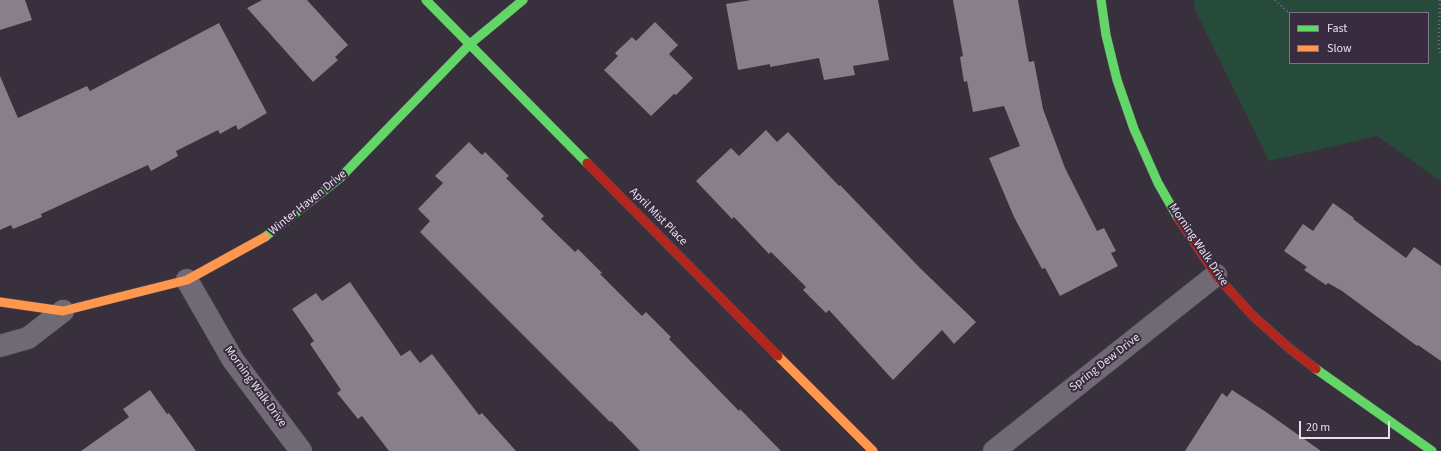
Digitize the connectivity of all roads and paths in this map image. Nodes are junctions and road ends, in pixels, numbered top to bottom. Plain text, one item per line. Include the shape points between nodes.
1 (426, 0) edge
2 (523, 0) edge
3 (1101, 0) edge
4 (1275, 0) edge
5 (1440, 0) edge
6 (1289, 13) edge
7 (470, 44) junction
8 (1441, 53) edge
9 (1216, 275) junction
10 (187, 280) junction
11 (0, 302) edge
12 (63, 311) junction
13 (0, 346) edge
14 (301, 451) edge
15 (873, 451) edge
16 (994, 451) edge
17 (1432, 451) edge

1 - 7 street, April Mist Place
2 - 7 street, Winter Haven Drive
3 - 9 street, Morning Walk Drive via 1117,80 1134,129 1158,183 1182,225
4 - 6 path
5 - 8 path via 1438,31
7 - 10 street, Winter Haven Drive via 340,178 264,237
7 - 15 street, April Mist Place
9 - 16 street, Spring Dew Drive
9 - 17 street, Morning Walk Drive via 1252,315 1289,348
10 - 12 street, Winter Haven Drive
10 - 14 street, Morning Walk Drive via 233,360
11 - 12 street, Winter Haven Drive
12 - 13 street, Winter Haven Drive via 28,338

